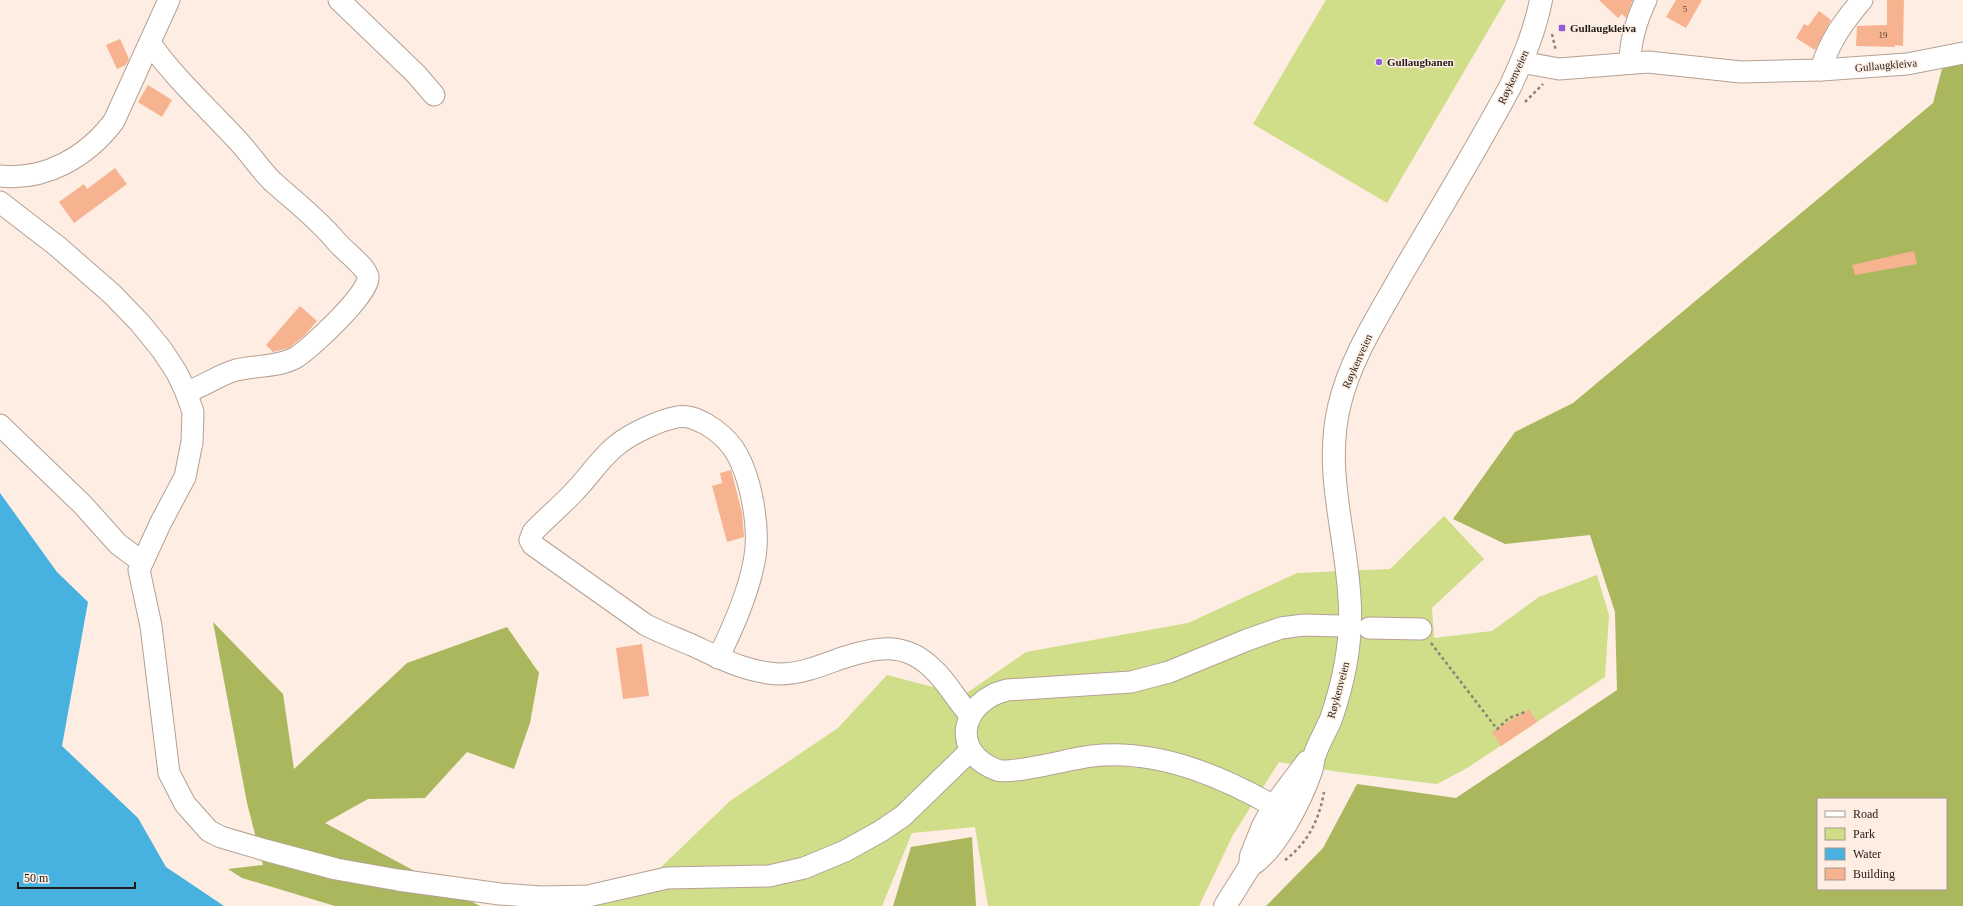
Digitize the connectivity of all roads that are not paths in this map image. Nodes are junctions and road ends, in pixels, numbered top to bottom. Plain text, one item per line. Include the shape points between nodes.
1 (169, 0) edge
2 (339, 0) edge
3 (1541, 0) edge
4 (1646, 0) edge
5 (1843, 0) edge
6 (1862, 0) edge
7 (1843, 23) junction
8 (150, 44) junction
9 (1963, 53) edge
10 (1521, 62) junction
11 (1630, 63) junction
12 (1821, 70) junction
13 (434, 95) dead end
14 (0, 176) edge
15 (0, 202) edge
16 (186, 392) junction
17 (0, 425) edge
18 (142, 562) junction
19 (1339, 626) dead end
20 (1369, 628) dead end
21 (1421, 629) road end
22 (718, 658) junction
23 (970, 715) junction
24 (971, 750) junction
25 (1283, 811) junction
26 (1225, 906) edge

1 - 8 street
2 - 13 street via 416,74
3 - 10 highway, Røykenveien
4 - 11 street via 1636,22
5 - 7 street
6 - 7 street
7 - 12 street via 1828,49
8 - 14 street via 114,122 105,133 75,158 52,170 12,177
8 - 16 street via 184,86 240,143 261,170 317,220 342,249 364,269 368,277 367,286 341,317 295,358 234,371
9 - 12 street, Gullaugkleiva via 1907,64
10 - 11 street, Gullaugkleiva via 1559,69
10 - 25 highway, Røykenveien via 1491,122 1376,320 1353,363 1342,394 1334,435 1332,463 1349,593 1349,640 1339,695 1330,722 1314,756 1306,763
11 - 12 street, Gullaugkleiva via 1658,63 1741,72
15 - 16 street via 58,246 112,294 162,350
16 - 18 street via 193,412 192,442 185,477
17 - 18 street via 82,504 118,544
18 - 24 street via 139,570 140,579 151,626 169,773 185,804 209,831 221,837 336,869 500,894 568,897 595,894 667,878 769,876 804,868 862,842 903,816
19 - 23 street via 1295,625 1281,628 1169,672 1131,682 1007,690 984,699
20 - 21 street
22 - 22 street via 750,580 755,561 754,515 748,482 732,447 714,429 696,419 678,417 630,436 616,445 573,493 540,524 530,540 537,548 637,620
22 - 23 street via 753,670 781,674 806,670 874,650 905,650 934,670
23 - 24 street via 966,727
24 - 25 street via 983,762 1002,771 1110,755 1174,763 1225,781
25 - 26 highway, Røykenveien via 1253,850 1250,866

